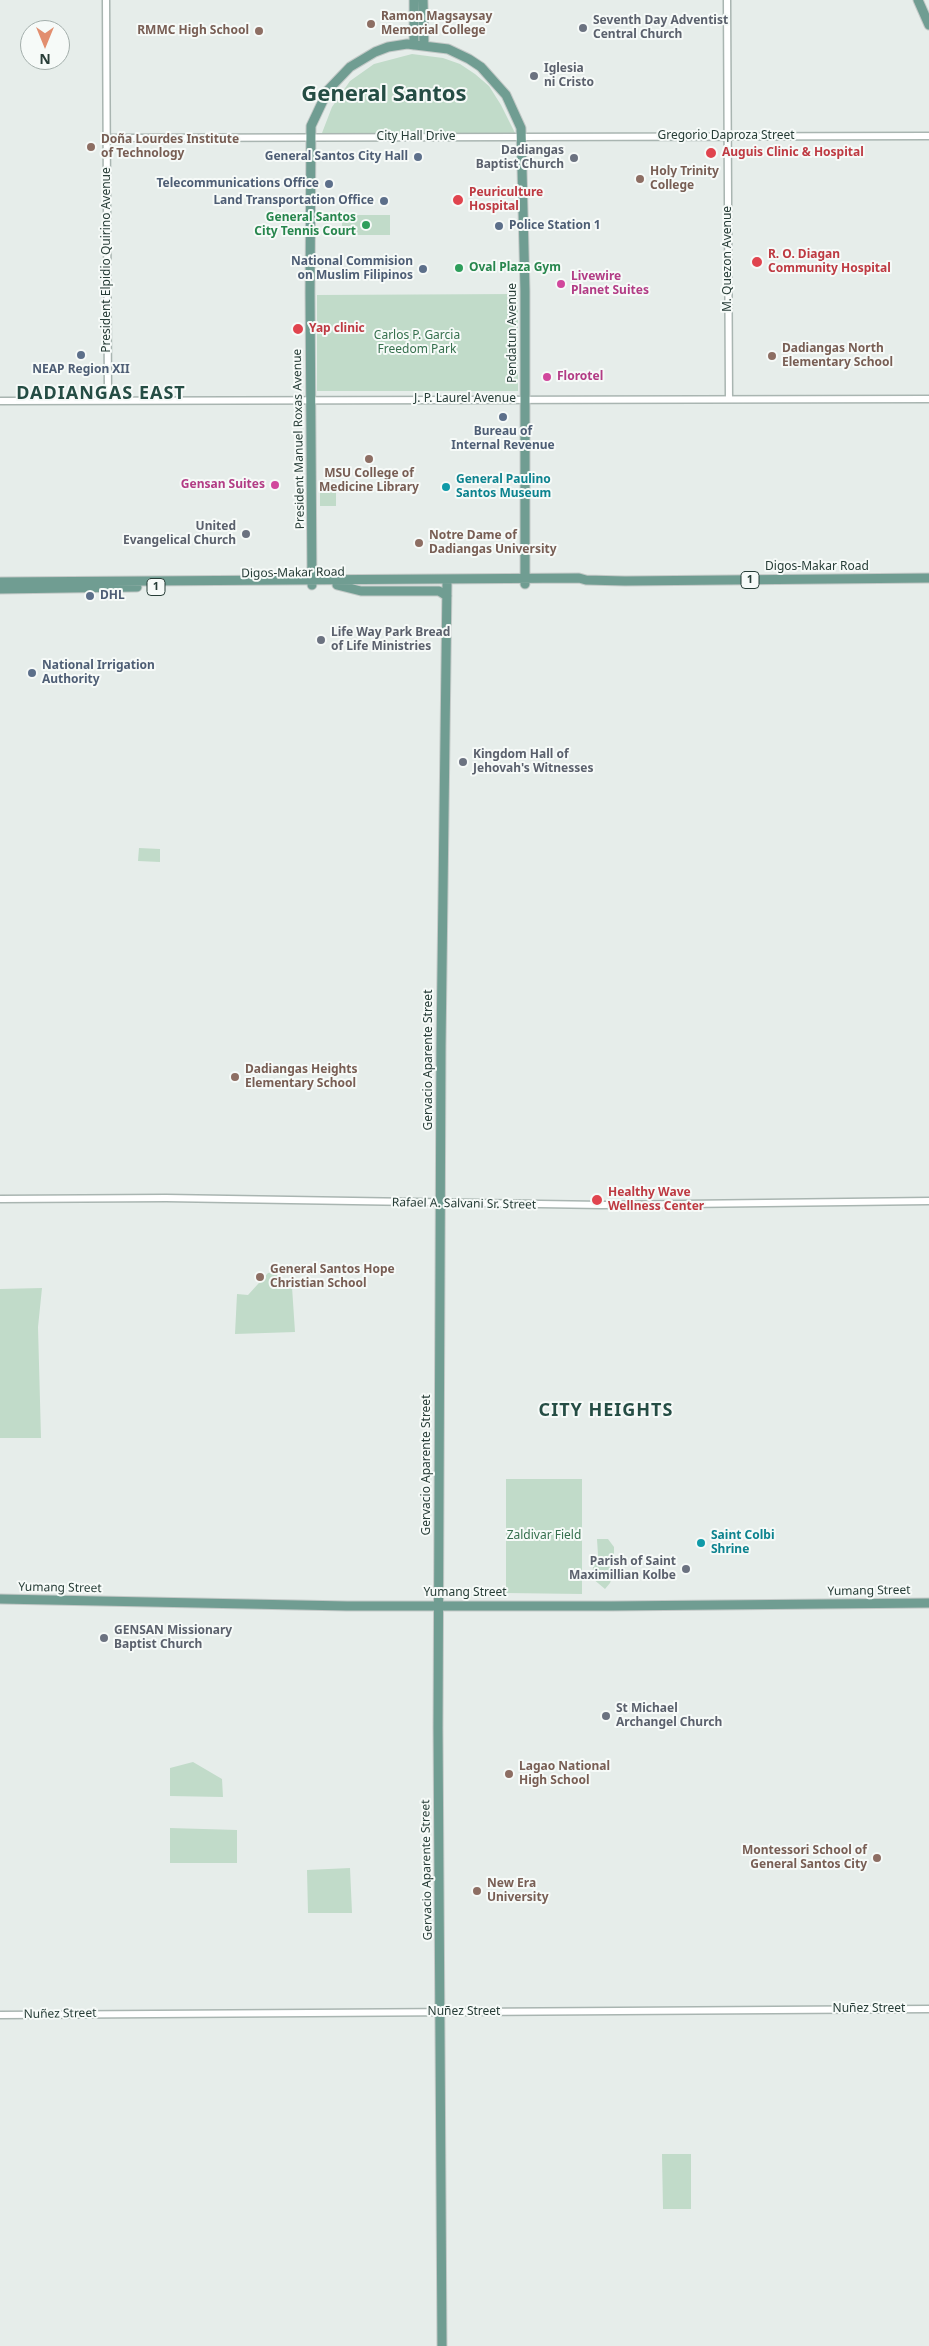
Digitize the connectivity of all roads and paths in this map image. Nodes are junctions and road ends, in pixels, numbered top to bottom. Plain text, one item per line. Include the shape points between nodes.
1 (106, 0) edge
2 (414, 0) edge
3 (423, 0) edge
4 (727, 0) edge
5 (918, 0) edge
6 (929, 24) edge
7 (414, 45) junction
8 (424, 45) junction
9 (522, 136) junction
10 (728, 136) junction
11 (929, 136) edge
12 (310, 137) junction
13 (106, 138) junction
14 (526, 399) junction
15 (729, 399) junction
16 (929, 399) edge
17 (312, 400) junction
18 (0, 401) edge
19 (108, 401) junction
20 (525, 563) junction
21 (312, 566) junction
22 (508, 578) junction
23 (545, 578) junction
24 (929, 578) edge
25 (294, 580) junction
26 (586, 580) junction
27 (525, 581) junction
28 (0, 582) edge
29 (312, 582) junction
30 (335, 582) junction
31 (447, 584) junction
32 (0, 589) edge
33 (447, 596) junction
34 (0, 1199) edge
35 (929, 1201) edge
36 (440, 1204) junction
37 (0, 1599) edge
38 (929, 1603) edge
39 (439, 1605) junction
40 (929, 2009) edge
41 (440, 2012) junction
42 (0, 2015) edge
43 (442, 2346) edge

1 - 13 street, President Elpidio Quirino Avenue
2 - 7 main road
3 - 8 main road
4 - 10 street, M. Quezon Avenue
5 - 6 main road
7 - 8 main road, President Manuel Roxas Avenue
7 - 12 main road, President Manuel Roxas Avenue via 388,47 374,52 338,77 319,104
8 - 9 main road, Pendatun Avenue via 454,51 481,66 506,95
9 - 10 street, Gregorio Daproza Street
9 - 12 street, City Hall Drive
9 - 14 main road, Pendatun Avenue
10 - 11 street, Gregorio Daproza Street
10 - 15 street, M. Quezon Avenue
12 - 13 street, City Hall Drive
12 - 17 main road, President Manuel Roxas Avenue
13 - 19 street, President Elpidio Quirino Avenue
14 - 15 street, J. P. Laurel Avenue
14 - 17 street, J. P. Laurel Avenue
14 - 20 main road, Pendatun Avenue
15 - 16 street, J. P. Laurel Avenue
17 - 19 street, J. P. Laurel Avenue
17 - 21 main road, President Manuel Roxas Avenue
18 - 19 street, J. P. Laurel Avenue
20 - 22 main road
20 - 23 main road
20 - 27 main road, Pendatun Avenue
21 - 25 main road
21 - 29 main road, President Manuel Roxas Avenue
21 - 30 main road
22 - 27 main road, Digos-Makar Road / 1
22 - 30 main road, Digos-Makar Road / 1
23 - 26 main road, Digos-Makar Road / 1
23 - 27 main road, Digos-Makar Road / 1
24 - 26 main road, Digos-Makar Road / 1
25 - 28 main road, Digos-Makar Road / 1
25 - 29 main road, Digos-Makar Road / 1
26 - 27 main road, Digos-Makar Road / 1 via 578,584
27 - 31 main road, Digos-Makar Road / 1
29 - 30 main road, Digos-Makar Road / 1
29 - 32 main road, Digos-Makar Road / 1
30 - 31 main road, Digos-Makar Road / 1
30 - 33 main road via 361,591 440,591
31 - 33 main road, Gervacio Aparente Street
33 - 36 main road, Gervacio Aparente Street
34 - 36 street, Rafael A. Salvani Sr. Street via 166,1198
35 - 36 street, Rafael A. Salvani Sr. Street
36 - 39 main road, Gervacio Aparente Street
37 - 39 main road, Yumang Street via 318,1606
38 - 39 main road, Yumang Street
39 - 41 main road, Gervacio Aparente Street
40 - 41 street, Nuñez Street
41 - 42 street, Nuñez Street
41 - 43 main road, Gervacio Aparente Street

